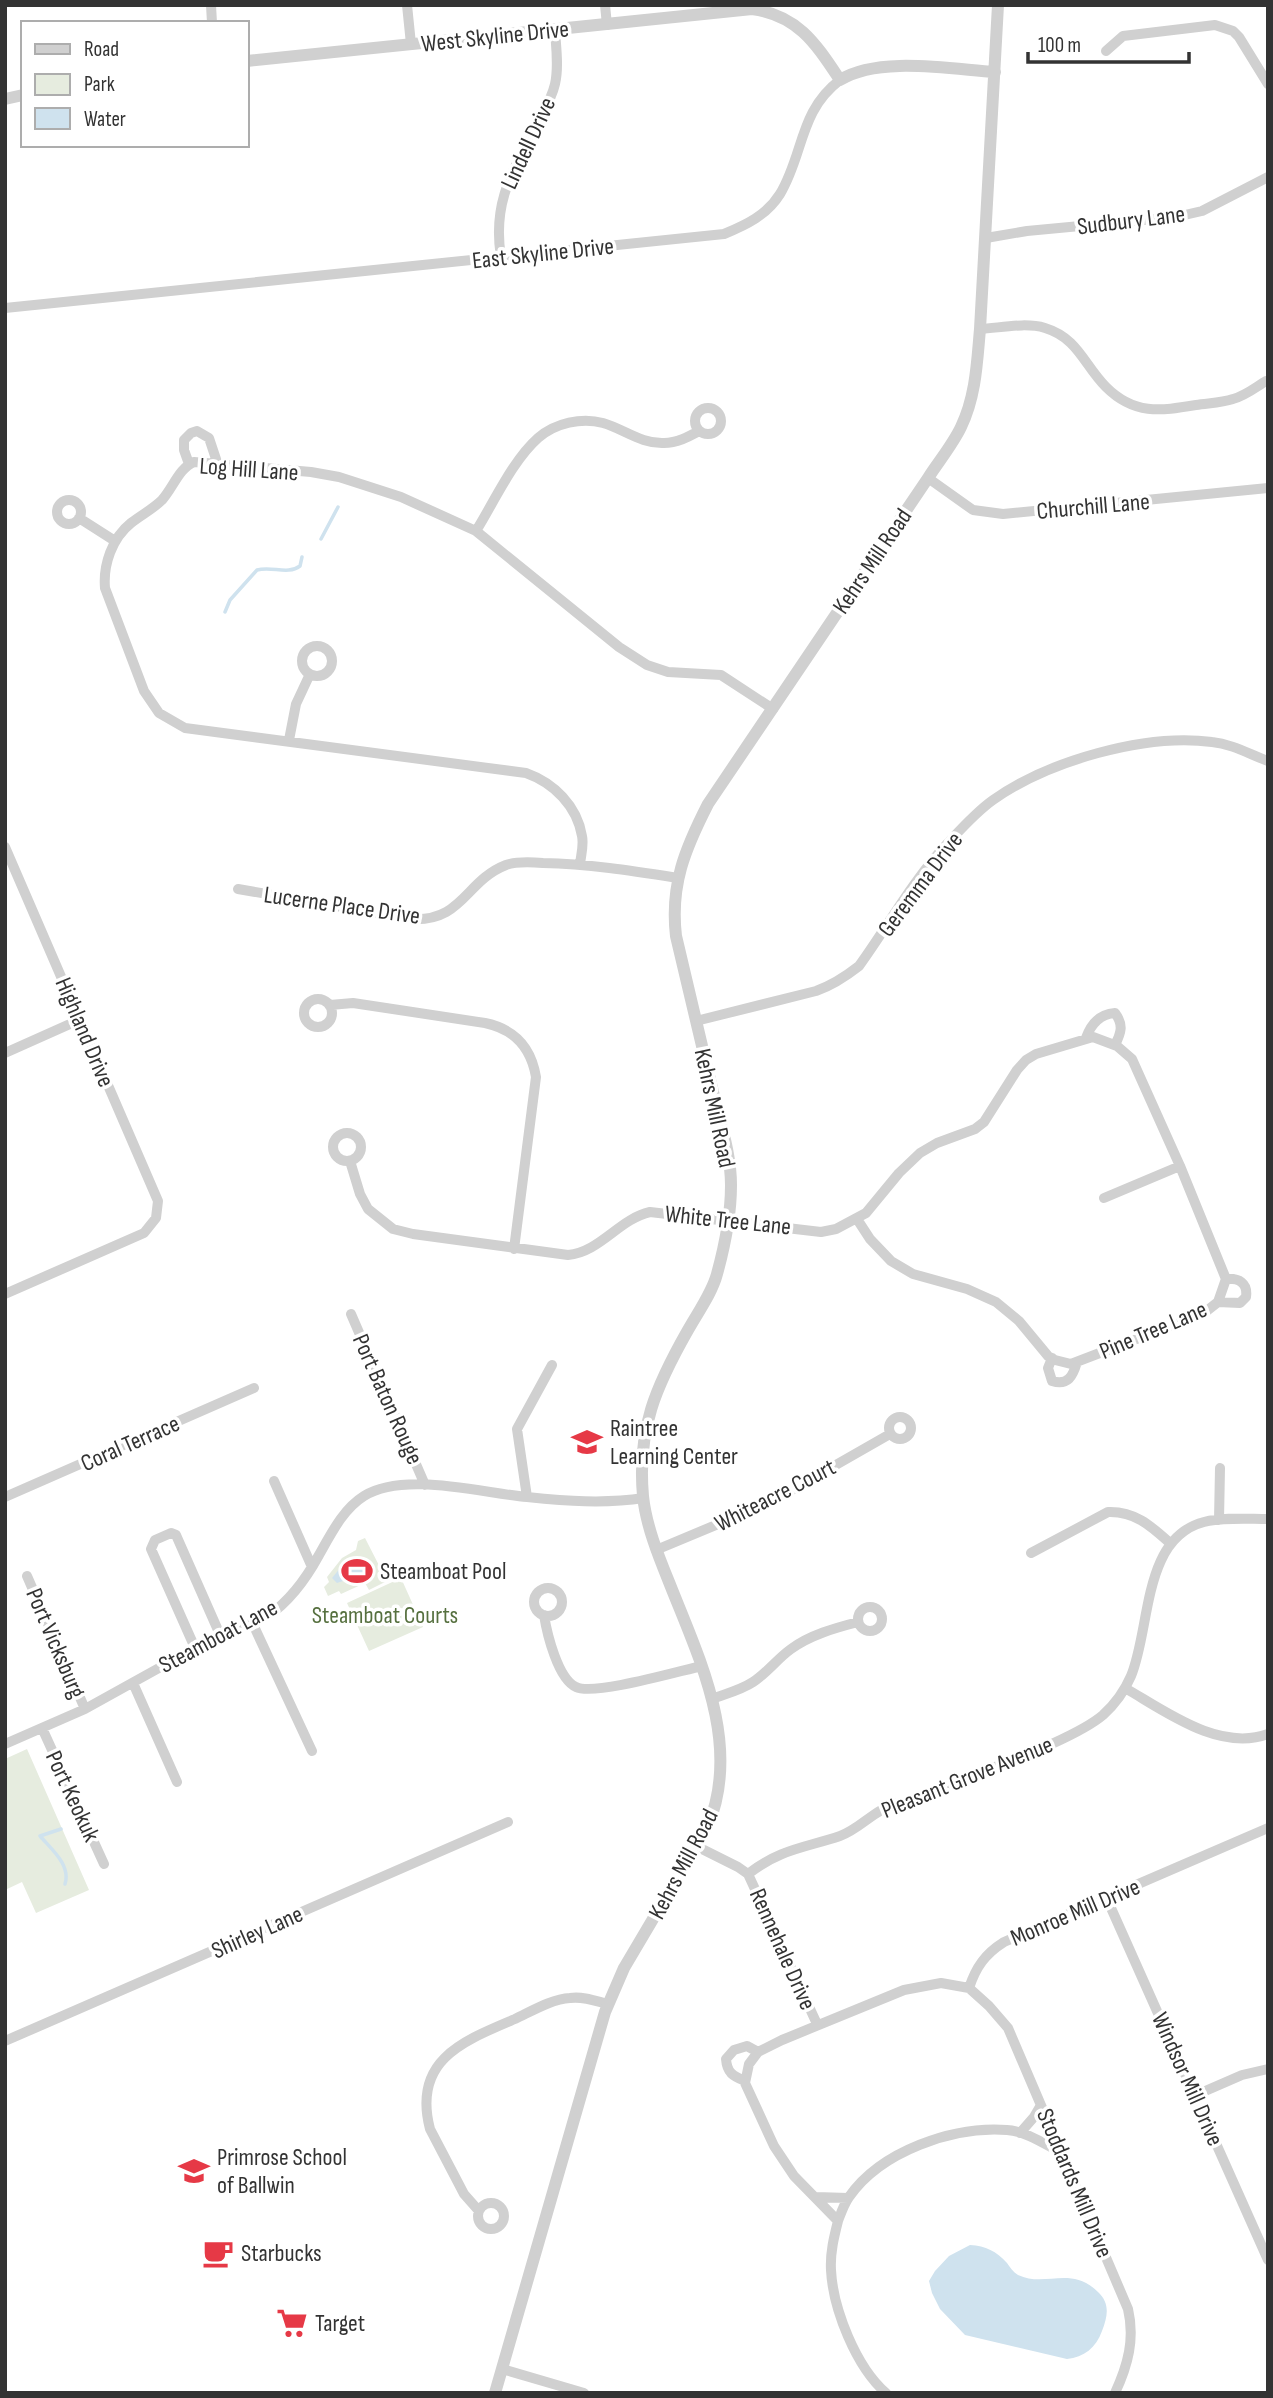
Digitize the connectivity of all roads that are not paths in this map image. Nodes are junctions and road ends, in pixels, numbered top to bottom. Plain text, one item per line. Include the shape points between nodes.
1 (407, 5) edge
2 (605, 5) edge
3 (998, 5) edge
4 (777, 10) edge
5 (607, 25) junction
6 (555, 30) junction
7 (411, 44) junction
8 (1106, 51) dead end
9 (248, 61) edge
10 (995, 72) junction
11 (840, 80) junction
12 (1268, 84) edge
13 (1268, 177) edge
14 (986, 238) junction
15 (501, 257) junction
16 (5, 309) edge
17 (980, 329) junction
18 (1266, 381) edge
19 (699, 431) dead end
20 (217, 462) junction
21 (189, 464) junction
22 (928, 478) junction
23 (1268, 488) edge
24 (79, 518) dead end
25 (476, 531) junction
26 (116, 541) junction
27 (310, 674) dead end
28 (772, 709) junction
29 (289, 740) junction
30 (1268, 761) edge
31 (5, 847) edge
32 (580, 864) junction
33 (678, 878) junction
34 (238, 889) dead end
35 (330, 1005) dead end
36 (79, 1020) junction
37 (696, 1021) junction
38 (1086, 1038) junction
39 (1115, 1045) junction
40 (5, 1053) edge
41 (350, 1161) dead end
42 (1180, 1166) junction
43 (1104, 1198) dead end
44 (857, 1219) junction
45 (729, 1220) junction
46 (514, 1248) junction
47 (1226, 1279) junction
48 (5, 1294) edge
49 (1218, 1301) junction
50 (351, 1314) dead end
51 (1052, 1358) junction
52 (1077, 1362) junction
53 (552, 1365) dead end
54 (254, 1388) dead end
55 (890, 1434) dead end
56 (1220, 1468) dead end
57 (274, 1481) dead end
58 (425, 1485) junction
59 (5, 1497) edge
60 (527, 1497) junction
61 (643, 1498) junction
62 (1268, 1519) edge
63 (1219, 1520) junction
64 (1170, 1543) junction
65 (656, 1550) junction
66 (1031, 1553) dead end
67 (312, 1567) junction
68 (27, 1576) dead end
69 (544, 1615) dead end
70 (252, 1622) junction
71 (858, 1622) dead end
72 (220, 1637) junction
73 (195, 1648) junction
74 (702, 1666) junction
75 (133, 1683) junction
76 (1125, 1688) junction
77 (712, 1699) junction
78 (85, 1709) junction
79 (42, 1728) junction
80 (1268, 1734) edge
81 (5, 1744) edge
82 (312, 1751) dead end
83 (177, 1782) dead end
84 (508, 1822) dead end
85 (1268, 1828) edge
86 (696, 1846) junction
87 (104, 1864) dead end
88 (748, 1874) junction
89 (1107, 1899) junction
90 (969, 1988) junction
91 (608, 2004) junction
92 (817, 2024) junction
93 (5, 2041) edge
94 (758, 2052) junction
95 (1268, 2069) edge
96 (746, 2081) junction
97 (1196, 2095) junction
98 (1041, 2105) junction
99 (1020, 2133) junction
100 (1062, 2154) junction
101 (816, 2197) junction
102 (848, 2198) junction
103 (479, 2211) dead end
104 (838, 2221) junction
105 (1268, 2260) edge
106 (502, 2369) junction
107 (495, 2393) edge
108 (584, 2393) edge
109 (886, 2393) edge
110 (1115, 2393) edge

1 - 7 street
2 - 5 street
3 - 10 street, Kehrs Mill Road
4 - 5 street, West Skyline Drive
4 - 11 street, West Skyline Drive via 802,30
5 - 6 street, West Skyline Drive
6 - 7 street, West Skyline Drive
6 - 15 street, Lindell Drive via 556,83 501,202
7 - 9 street, West Skyline Drive
8 - 12 street via 1123,36 1215,25 1239,37
10 - 11 street, East Skyline Drive via 893,66 859,71
10 - 14 street, Kehrs Mill Road
11 - 15 street, East Skyline Drive via 821,97 808,118 779,195 742,227 724,234
13 - 14 street, Sudbury Lane via 1202,211 1176,217
14 - 17 street, Kehrs Mill Road
15 - 16 street, East Skyline Drive
17 - 18 street via 1045,328 1072,343 1116,396 1146,410 1235,399
17 - 22 street, Kehrs Mill Road via 968,410
19 - 25 street via 664,443 637,438 604,423 560,425 525,452
20 - 21 street, Log Hill Lane
20 - 21 street via 209,438 197,431 184,440
20 - 25 street, Log Hill Lane via 339,477 401,497
21 - 26 street, Log Hill Lane via 161,501
22 - 23 street, Churchill Lane via 973,510 1003,514
22 - 28 street, Kehrs Mill Road
24 - 26 street
25 - 28 street, Log Hill Lane via 637,659 657,670 725,676
26 - 29 street, Log Hill Lane via 104,588 144,691 159,713 203,732
27 - 29 street via 296,704
28 - 33 street, Kehrs Mill Road via 708,804 690,838
29 - 32 street, Log Hill Lane via 543,779 566,800 576,817 583,838
30 - 37 street, Geremma Drive via 1213,741 1192,741 1143,744 1057,766 993,800 973,817 937,855 869,952 846,976 816,991
31 - 36 street, Highland Drive
32 - 33 street, Lucerne Place Drive
32 - 34 street, Lucerne Place Drive via 507,864 453,909 426,920
33 - 37 street, Kehrs Mill Road via 676,936
35 - 46 street via 353,1003 485,1023 506,1028 523,1044 536,1077
36 - 40 street
36 - 48 street, Highland Drive via 158,1201 156,1218 144,1233
37 - 45 street, Kehrs Mill Road via 730,1165
38 - 39 street
38 - 39 street, White Tree Lane via 1097,1020 1115,1013 1122,1031
38 - 44 street, White Tree Lane via 1026,1060 984,1122 920,1153
39 - 42 street via 1132,1059
41 - 46 street, White Tree Lane via 368,1209 393,1229
42 - 43 street
42 - 47 street
44 - 45 street, White Tree Lane via 821,1232
44 - 51 street, Pine Tree Lane via 891,1261 913,1274 996,1302
45 - 46 street, White Tree Lane via 650,1212 630,1218 576,1255
45 - 61 street, Kehrs Mill Road via 716,1277 668,1365 649,1411 642,1455
47 - 49 street, Pine Tree Lane
47 - 49 street via 1242,1282 1246,1297 1240,1303
49 - 52 street, Pine Tree Lane via 1204,1313
50 - 58 street, Port Baton Rouge
51 - 52 street, Pine Tree Lane
51 - 52 street, Pine Tree Lane via 1048,1368 1052,1381 1058,1383 1072,1377
53 - 60 street via 517,1429
54 - 59 street, Coral Terrace
55 - 65 street, Whiteacre Court via 771,1502
56 - 63 street
57 - 67 street
58 - 60 street, Steamboat Lane
58 - 67 street, Steamboat Lane via 389,1487 365,1495 334,1528
60 - 61 street, Steamboat Lane via 595,1503
61 - 65 street, Kehrs Mill Road
62 - 63 street
63 - 64 street via 1193,1526
64 - 66 street via 1139,1518 1108,1512
64 - 76 street, Pleasant Grove Avenue via 1161,1557 1135,1665
65 - 74 street, Kehrs Mill Road
67 - 70 street, Steamboat Lane via 279,1608
68 - 78 street, Port Vicksburg
69 - 74 street via 548,1638 566,1678 575,1687 595,1690
70 - 72 street, Steamboat Lane
70 - 82 street
71 - 77 street via 805,1640 749,1685
72 - 73 street, Steamboat Lane
72 - 73 street via 176,1535 155,1540 151,1549
73 - 75 street, Steamboat Lane
74 - 77 street, Kehrs Mill Road
75 - 78 street, Steamboat Lane
75 - 83 street
76 - 80 street via 1200,1730 1247,1739
76 - 88 street, Pleasant Grove Avenue via 1105,1713 1080,1729 968,1775 931,1796 888,1807 841,1835 790,1850
77 - 86 street, Kehrs Mill Road via 719,1730 720,1789
78 - 79 street, Steamboat Lane
79 - 81 street, Steamboat Lane
79 - 87 street, Port Keokuk
84 - 93 street, Shirley Lane
85 - 89 street, Monroe Mill Drive
86 - 88 street
86 - 91 street, Kehrs Mill Road via 624,1968
88 - 92 street, Rennehale Drive
89 - 90 street, Monroe Mill Drive via 1003,1942 975,1970
89 - 97 street, Windsor Mill Drive
90 - 92 street via 941,1983 918,1986
90 - 98 street, Stoddards Mill Drive via 1008,2028
91 - 103 street via 579,1997 547,2005 470,2038 436,2069 428,2093 430,2129 464,2194
91 - 106 street, Kehrs Mill Road
92 - 94 street
94 - 96 street via 749,2064
94 - 96 street via 747,2046 726,2059 734,2077
95 - 97 street
96 - 101 street via 781,2160
97 - 105 street, Windsor Mill Drive
98 - 99 street
98 - 100 street, Stoddards Mill Drive
99 - 100 street
99 - 102 street via 956,2134 914,2147 885,2162
100 - 110 street, Stoddards Mill Drive via 1131,2321 1129,2356
101 - 102 street
101 - 104 street
102 - 104 street
104 - 109 street via 831,2273 844,2325 859,2359
106 - 107 street, Kehrs Mill Road
106 - 108 street

